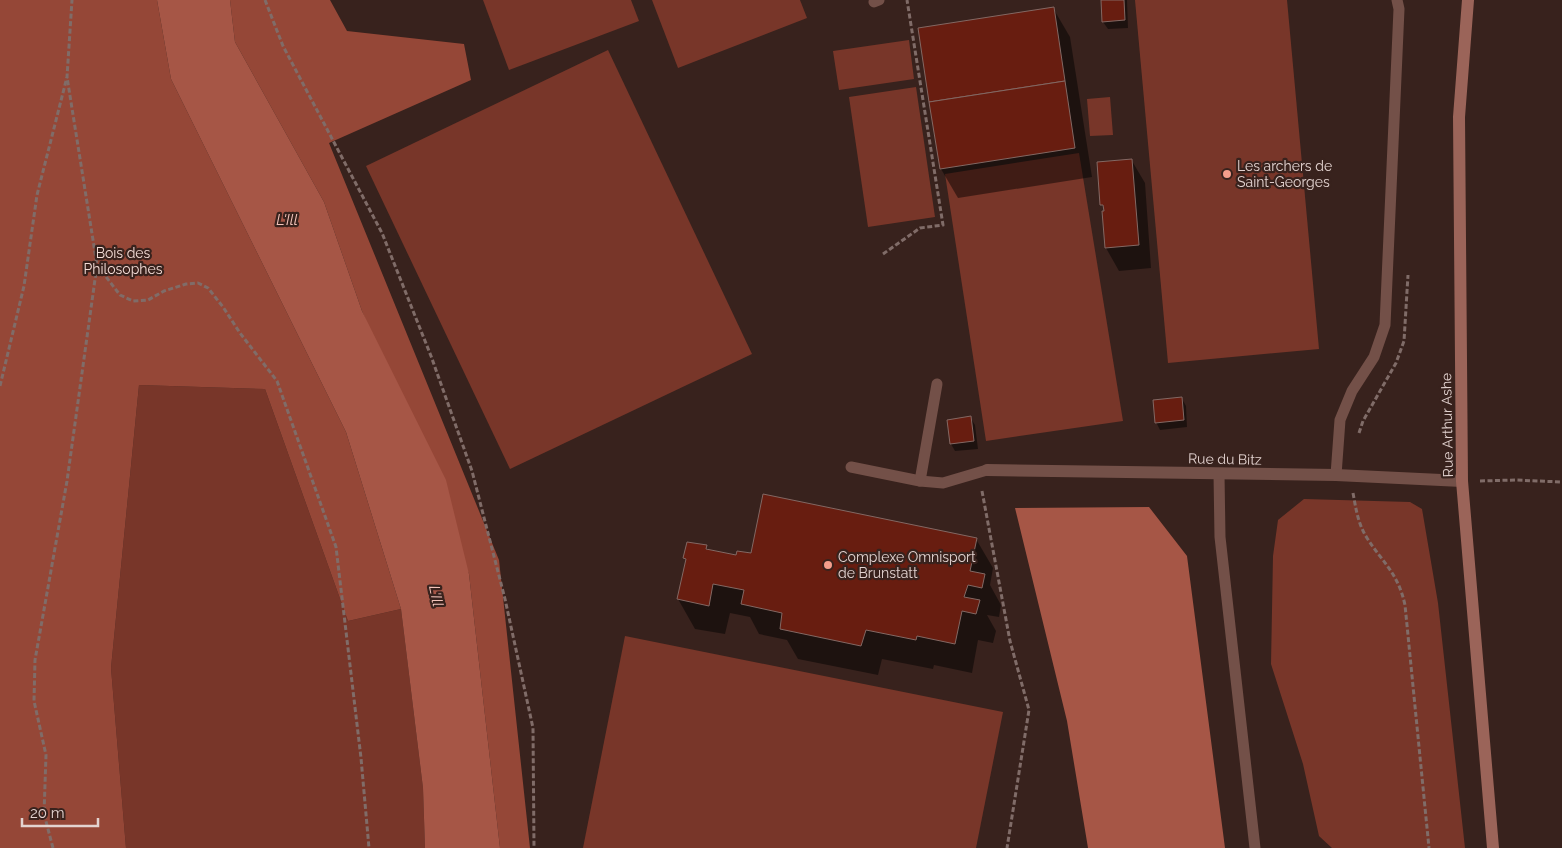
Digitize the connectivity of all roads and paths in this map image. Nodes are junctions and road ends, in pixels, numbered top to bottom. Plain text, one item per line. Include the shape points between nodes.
1 (72, 0) edge
2 (265, 0) edge
3 (907, 0) edge
4 (1397, 0) edge
5 (1468, 0) edge
6 (67, 77) junction
7 (883, 254) dead end
8 (97, 265) junction
9 (1408, 272) dead end
10 (937, 384) dead end
11 (0, 386) edge
12 (1356, 439) dead end
13 (850, 467) dead end
14 (982, 472) junction
15 (1220, 474) junction
16 (1336, 475) junction
17 (1354, 476) junction
18 (920, 481) junction
19 (1462, 481) junction
20 (1562, 482) edge
21 (53, 848) edge
22 (369, 848) edge
23 (534, 848) edge
24 (1007, 848) edge
25 (1255, 848) edge
26 (1429, 848) edge
27 (1493, 848) edge

1 - 6 path
2 - 23 path via 284,46 382,233 472,471 533,728
3 - 7 path via 943,226 920,228
4 - 16 lane via 1399,19 1385,325 1374,357 1352,391 1340,420
5 - 19 main road, Rue Arthur Ashe via 1460,117
6 - 8 path
6 - 11 path via 37,195 24,286
8 - 21 path via 67,481 34,660 34,700 46,755 44,814
8 - 22 path via 120,295 133,301 148,300 186,284 198,283 208,288 277,381 336,547
9 - 12 path via 1404,341
10 - 18 lane
13 - 18 lane
14 - 15 street, Rue du Bitz
14 - 18 lane via 943,483
14 - 24 path via 1010,641 1029,710
15 - 16 street, Rue du Bitz
15 - 25 lane via 1220,537
16 - 17 street, Rue du Bitz
17 - 19 street, Rue du Bitz
17 - 26 path via 1353,493 1358,520 1366,537 1395,576 1405,605
19 - 20 path
19 - 27 main road, Rue Arthur Ashe

